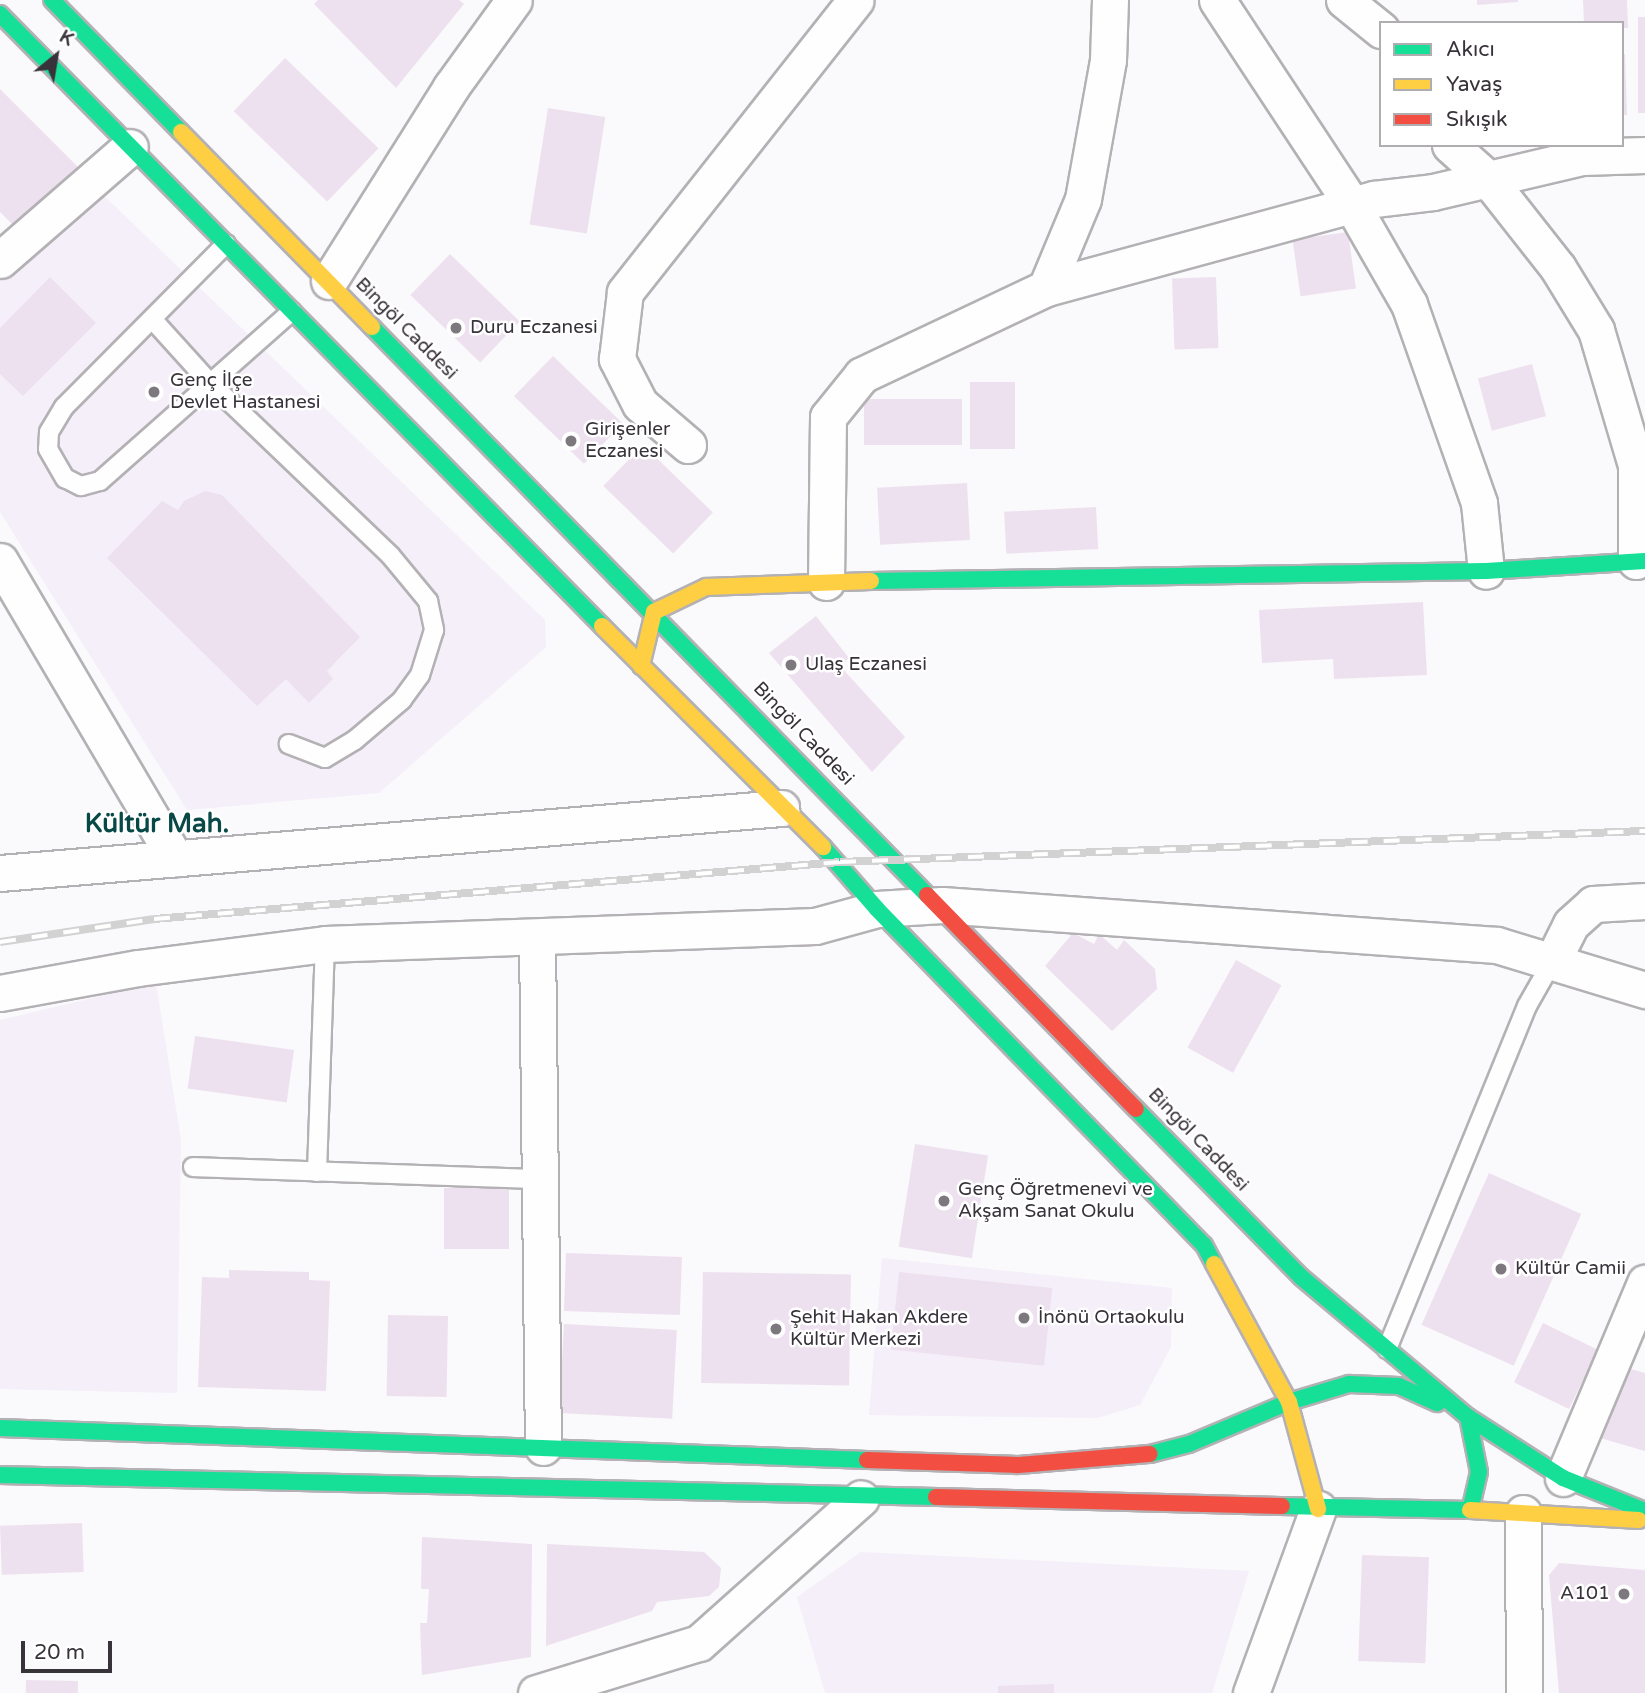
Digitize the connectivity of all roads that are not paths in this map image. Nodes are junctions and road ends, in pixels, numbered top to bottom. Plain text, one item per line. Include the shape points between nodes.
1 (52, 0) edge
2 (514, 0) edge
3 (856, 0) edge
4 (1110, 0) edge
5 (1217, 0) edge
6 (1344, 0) edge
7 (0, 15) edge
8 (1379, 28) edge
9 (130, 147) junction
10 (1452, 147) edge
11 (1645, 155) edge
12 (1488, 179) junction
13 (1352, 205) junction
14 (226, 244) junction
15 (2, 256) edge
16 (329, 281) junction
17 (1046, 288) junction
18 (292, 311) junction
19 (153, 320) junction
20 (209, 382) junction
21 (688, 445) dead end
22 (0, 561) edge
23 (1640, 561) edge
24 (1486, 571) junction
25 (826, 582) junction
26 (654, 612) junction
27 (641, 666) junction
28 (289, 744) dead end
29 (780, 807) junction
30 (175, 858) junction
31 (0, 873) edge
32 (1645, 901) edge
33 (942, 905) junction
34 (877, 909) junction
35 (537, 937) junction
36 (325, 944) junction
37 (1552, 962) junction
38 (1645, 990) edge
39 (0, 993) edge
40 (192, 1167) dead end
41 (317, 1172) junction
42 (540, 1179) junction
43 (1645, 1283) edge
44 (1387, 1349) junction
45 (1289, 1402) junction
46 (1468, 1417) junction
47 (0, 1428) edge
48 (543, 1447) junction
49 (0, 1475) edge
50 (1563, 1478) junction
51 (860, 1498) junction
52 (1318, 1509) junction
53 (1470, 1510) junction
54 (1645, 1511) edge
55 (1523, 1513) junction
56 (1645, 1521) edge
57 (536, 1693) edge
58 (1251, 1693) edge
59 (1524, 1693) edge

1 - 16 main road, Bingöl Caddesi
2 - 16 street via 452,87
3 - 21 street via 625,292 617,359 640,404
4 - 17 street via 1108,60 1083,199
5 - 13 street
6 - 8 street
7 - 9 main road
9 - 14 main road
9 - 15 street
10 - 12 street
11 - 12 street via 1582,156
12 - 13 street
12 - 23 street via 1558,268 1596,330 1636,465
13 - 17 street
13 - 24 street via 1409,304 1479,503
14 - 18 main road
14 - 19 lane
16 - 26 main road, Bingöl Caddesi
17 - 25 street via 862,375 828,417
18 - 20 lane
18 - 27 main road
19 - 20 lane
19 - 20 lane via 64,407 49,432 48,449 65,478 81,486 100,481
20 - 28 lane via 390,555 428,601 434,630 420,675 402,700 355,740 325,758
22 - 30 street
23 - 24 main road
24 - 25 main road
25 - 26 main road via 706,587
26 - 27 main road
26 - 33 main road, Bingöl Caddesi
27 - 29 main road
29 - 30 street
29 - 34 main road via 840,862
30 - 31 street
32 - 37 street via 1593,904 1571,924
33 - 34 street
33 - 37 street via 1497,945
33 - 44 main road, Bingöl Caddesi via 1301,1277
34 - 35 street via 815,926
34 - 45 main road via 1204,1244
35 - 36 street
35 - 42 street
36 - 39 street via 138,968
36 - 41 lane
37 - 38 street
37 - 44 lane via 1527,1006
40 - 41 lane
41 - 42 lane
42 - 48 street
43 - 50 street
44 - 46 main road, Bingöl Caddesi
45 - 46 main road via 1349,1384 1399,1386
45 - 48 main road via 1189,1444 1129,1459 1018,1465
45 - 52 main road
46 - 50 main road
46 - 53 main road via 1479,1472
47 - 48 main road
49 - 51 main road
50 - 54 main road
51 - 52 main road
51 - 57 street via 699,1643
52 - 53 main road
52 - 58 street
53 - 55 main road
55 - 56 main road
55 - 59 street

